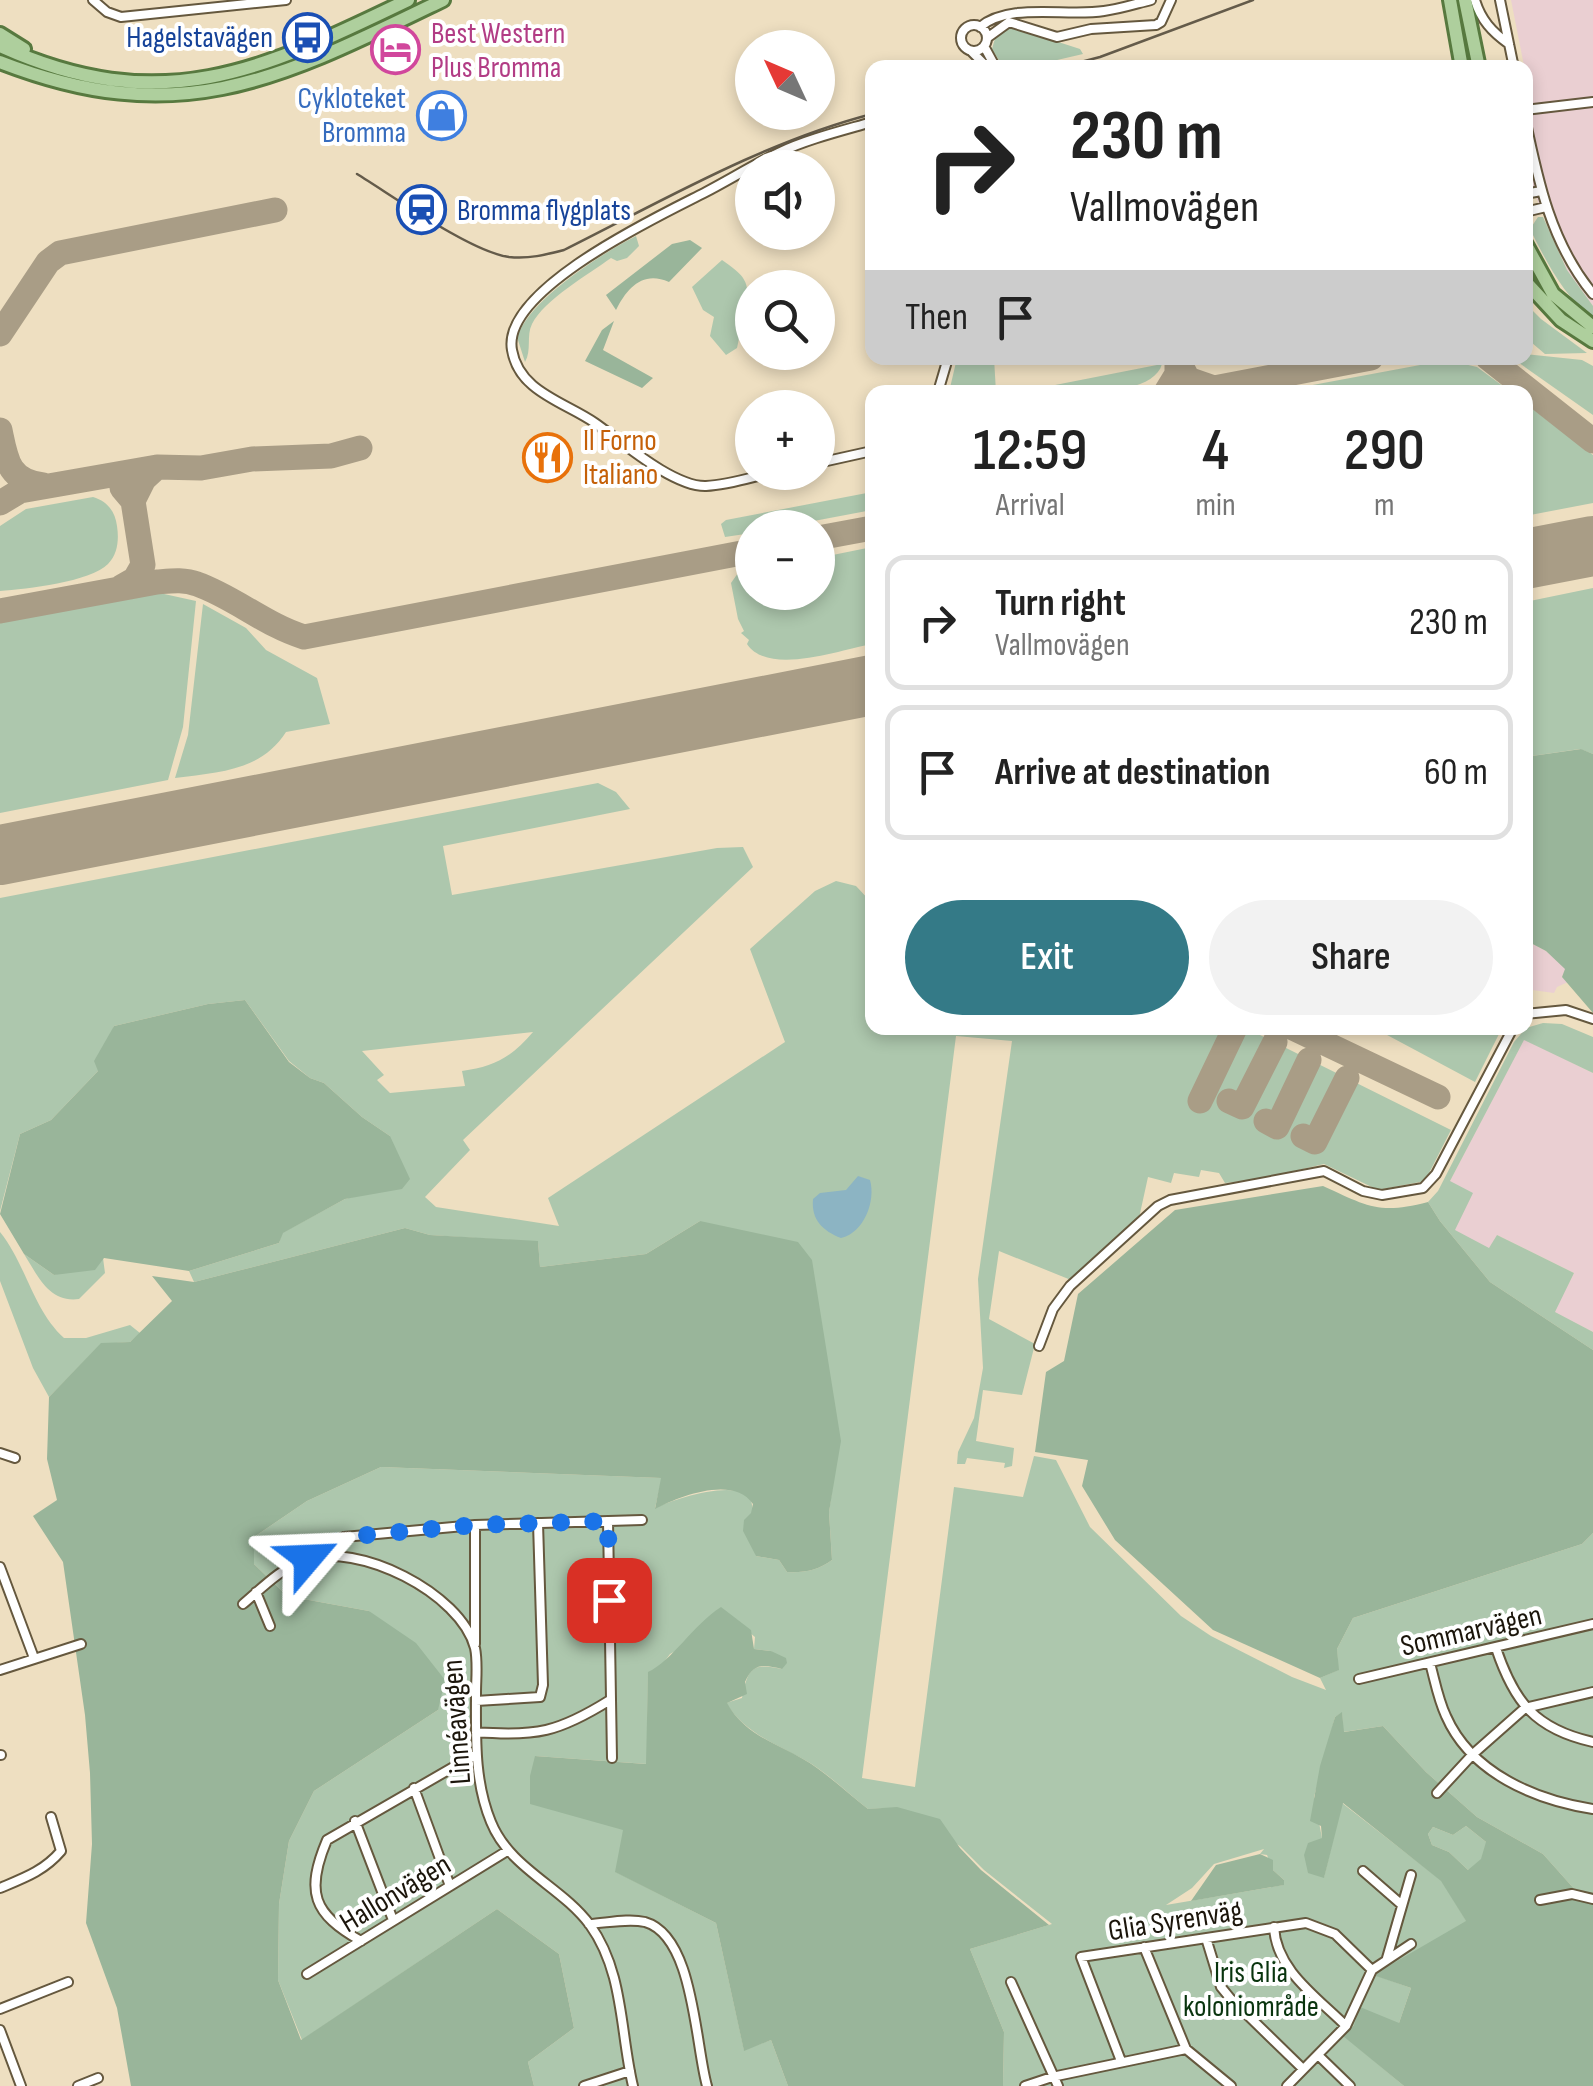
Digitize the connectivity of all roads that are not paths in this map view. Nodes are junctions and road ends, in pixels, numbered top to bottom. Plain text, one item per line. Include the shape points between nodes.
1 (94, 0) edge
2 (286, 0) edge
3 (408, 0) edge
4 (442, 0) edge
5 (1151, 0) edge
6 (1171, 0) edge
7 (1450, 0) edge
8 (1465, 0) edge
9 (1475, 0) edge
10 (1500, 0) edge
11 (980, 27) junction
12 (0, 34) edge
13 (986, 42) junction
14 (1510, 44) junction
15 (0, 46) edge
16 (971, 51) junction
17 (980, 60) edge
18 (993, 60) edge
19 (1461, 60) edge
20 (1478, 60) edge
21 (1513, 60) edge
22 (0, 62) edge
23 (47, 64) junction
24 (1593, 102) edge
25 (1533, 113) edge
26 (865, 124) edge
27 (1533, 152) edge
28 (1541, 190) junction
29 (1533, 192) edge
30 (1546, 207) junction
31 (1533, 210) edge
32 (1533, 258) edge
33 (1533, 290) edge
34 (1593, 294) edge
35 (1593, 326) edge
36 (1593, 341) edge
37 (865, 453) edge
38 (835, 459) edge
39 (735, 480) edge
40 (1533, 1013) edge
41 (1593, 1018) edge
42 (1509, 1035) edge
43 (1039, 1346) dead end
44 (0, 1453) edge
45 (15, 1458) dead end
46 (642, 1520) dead end
47 (608, 1521) junction
48 (538, 1524) junction
49 (475, 1525) junction
50 (308, 1558) junction
51 (0, 1567) edge
52 (256, 1592) junction
53 (243, 1604) dead end
54 (1593, 1624) edge
55 (270, 1626) dead end
56 (81, 1644) dead end
57 (475, 1648) junction
58 (1496, 1648) junction
59 (34, 1658) junction
60 (1430, 1663) junction
61 (0, 1670) edge
62 (1359, 1679) dead end
63 (1593, 1692) edge
64 (610, 1700) junction
65 (476, 1701) junction
66 (1525, 1708) junction
67 (476, 1732) junction
68 (1593, 1742) edge
69 (476, 1754) junction
70 (1474, 1754) junction
71 (612, 1758) dead end
72 (414, 1788) junction
73 (1437, 1793) dead end
74 (1593, 1809) edge
75 (52, 1818) dead end
76 (354, 1821) junction
77 (507, 1851) junction
78 (1364, 1871) dead end
79 (1411, 1875) dead end
80 (450, 1886) junction
81 (0, 1888) edge
82 (1593, 1899) edge
83 (1540, 1900) dead end
84 (1402, 1905) junction
85 (393, 1920) junction
86 (590, 1924) junction
87 (1274, 1928) junction
88 (1206, 1938) junction
89 (361, 1941) junction
90 (1411, 1944) dead end
91 (1144, 1947) junction
92 (1387, 1958) junction
93 (1372, 1970) junction
94 (307, 1974) dead end
95 (68, 1982) dead end
96 (1012, 1982) dead end
97 (0, 2008) edge
98 (1346, 2026) junction
99 (1, 2035) edge
100 (1186, 2049) junction
101 (1318, 2055) junction
102 (1121, 2061) junction
103 (1304, 2070) junction
104 (630, 2072) junction
105 (1052, 2076) junction
106 (98, 2078) dead end
107 (20, 2083) edge
108 (9, 2084) edge
109 (78, 2086) edge
110 (584, 2086) edge
111 (634, 2086) edge
112 (707, 2086) edge
113 (1025, 2086) edge
114 (1058, 2086) edge
115 (1231, 2086) edge
116 (1287, 2086) edge
117 (1350, 2086) edge

1 - 2 street via 120,17
3 - 23 main road via 276,61 205,79 107,79
4 - 22 main road via 287,71 211,91 108,92
5 - 11 street via 1104,12 999,14
6 - 13 street via 1156,24 1057,37 1009,22
7 - 19 main road
8 - 20 main road
9 - 14 street via 1494,33
10 - 14 street
11 - 13 street
11 - 16 street via 962,35
12 - 23 main road
13 - 16 street
13 - 18 street
14 - 21 street
15 - 23 main road
16 - 17 street
24 - 25 street
26 - 39 street via 778,153 604,244 538,298 513,329 514,361 530,384 635,454 702,486
27 - 28 street
28 - 29 street
28 - 30 street
30 - 31 street
30 - 34 street
32 - 35 main road via 1554,294
33 - 36 main road
37 - 38 street
40 - 41 street via 1566,1010
42 - 43 street via 1423,1188 1382,1196 1324,1171 1170,1200 1070,1286
44 - 45 street
46 - 47 street
47 - 48 street
47 - 64 street
48 - 49 street
48 - 65 street via 540,1698
49 - 50 street via 344,1537
49 - 57 street
50 - 52 street
50 - 57 street, Linnéavägen via 353,1558 410,1578 460,1619
51 - 59 street
52 - 53 street
52 - 55 street
54 - 58 street, Sommarvägen
56 - 59 street
57 - 65 street, Linnéavägen
58 - 60 street, Sommarvägen
58 - 66 street
59 - 61 street
60 - 62 street, Sommarvägen
60 - 70 street via 1446,1717
63 - 66 street
64 - 67 street via 547,1732
64 - 71 street
65 - 67 street, Linnéavägen
66 - 68 street
66 - 70 street
67 - 69 street, Linnéavägen
69 - 72 street
69 - 77 street, Linnéavägen via 491,1823
70 - 73 street
70 - 74 street via 1527,1792
72 - 76 street
72 - 80 street
75 - 81 street via 61,1851 31,1876
76 - 85 street
76 - 89 street via 327,1840 314,1880 333,1925
77 - 80 street, Hallonvägen
77 - 86 street, Linnéavägen
78 - 84 street
79 - 84 street
80 - 85 street, Hallonvägen
82 - 83 street via 1572,1894
84 - 92 street
85 - 89 street, Hallonvägen
86 - 104 street, Linnéavägen via 612,1967
86 - 112 street via 647,1922 677,1951
87 - 88 street, Glia Syrenväg
87 - 93 street, Glia Syrenväg via 1323,1927
87 - 98 street via 1284,1965
88 - 91 street, Glia Syrenväg
88 - 103 street via 1221,1986
89 - 94 street, Hallonvägen
90 - 92 street
91 - 100 street
91 - 102 street, Glia Syrenväg via 1081,1957
92 - 93 street
93 - 98 street
95 - 97 street
96 - 105 street
98 - 101 street
99 - 107 street
100 - 102 street
100 - 115 street
101 - 103 street
101 - 117 street
102 - 105 street
103 - 116 street
104 - 110 street
104 - 111 street, Linnéavägen
105 - 113 street
105 - 114 street
106 - 109 street
107 - 108 street

